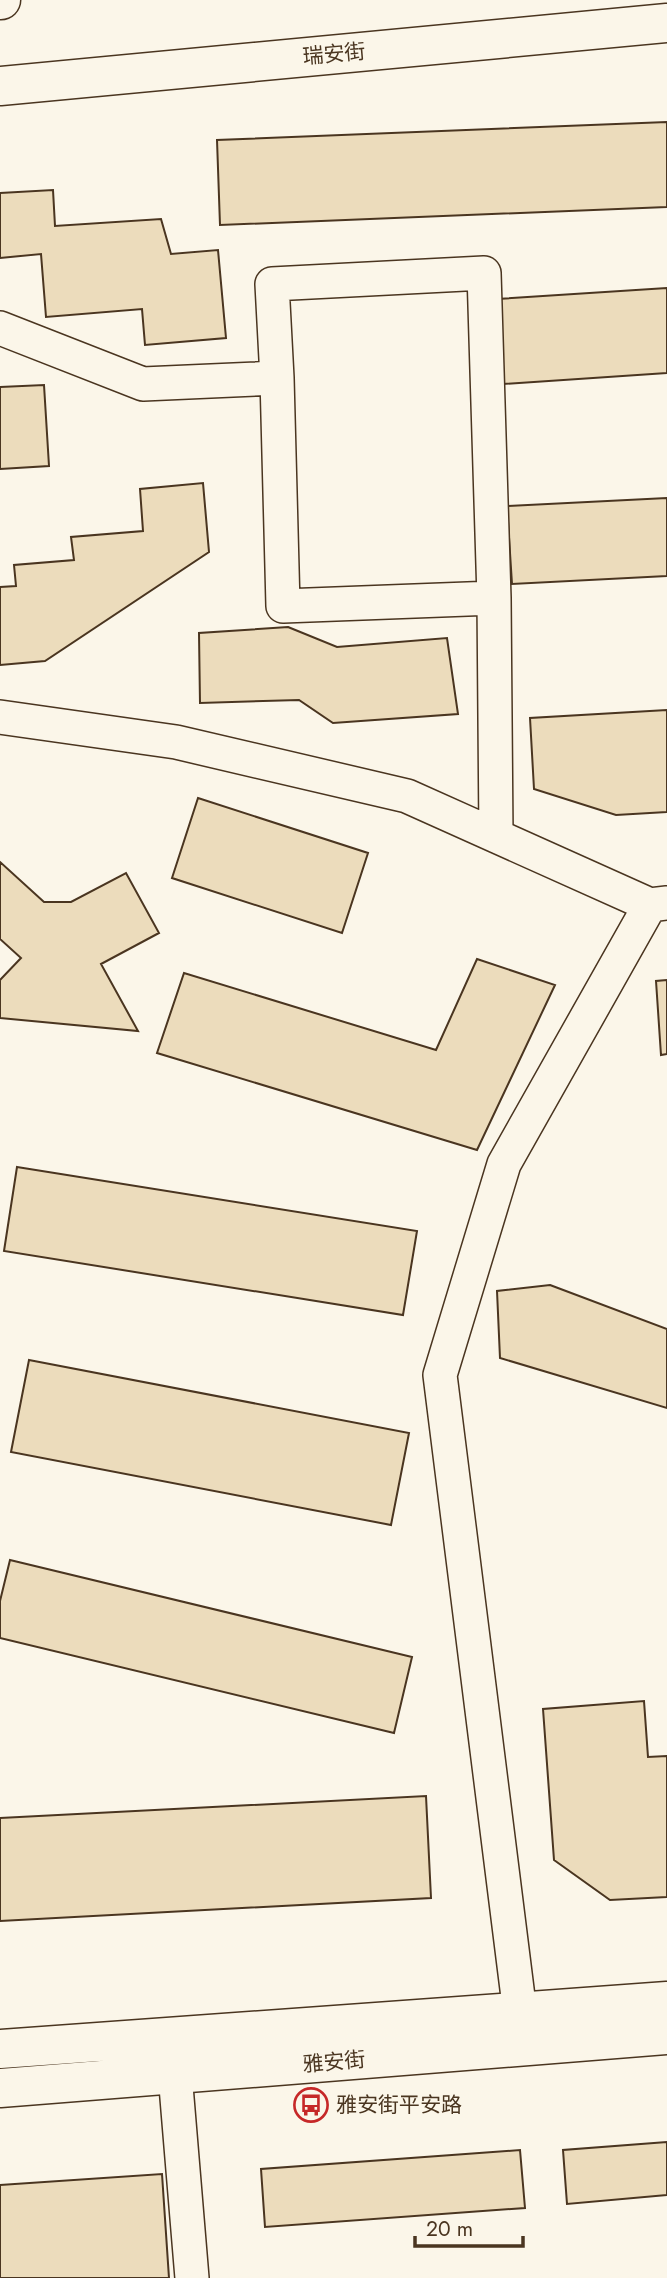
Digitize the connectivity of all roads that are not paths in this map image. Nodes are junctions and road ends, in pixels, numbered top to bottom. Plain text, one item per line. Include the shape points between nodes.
1 (667, 23) edge
2 (0, 86) edge
3 (0, 328) edge
4 (277, 378) junction
5 (494, 598) junction
6 (0, 717) edge
7 (496, 836) junction
8 (658, 904) edge
9 (667, 2001) edge
10 (520, 2013) junction
11 (667, 2035) edge
12 (172, 2036) junction
13 (0, 2049) edge
14 (175, 2075) junction
15 (0, 2088) edge
16 (192, 2278) edge

1 - 2 main road, 瑞安街
3 - 4 street via 144,384
4 - 5 street via 284,606
4 - 5 street via 272,284 484,272
5 - 7 street
6 - 7 street via 176,741 407,796
7 - 8 street
8 - 10 street via 504,1164 440,1375
9 - 10 main road, 雅安街
10 - 12 main road, 雅安街
11 - 14 main road, 雅安街
12 - 13 main road, 雅安街
12 - 14 street
14 - 15 main road, 雅安街
14 - 16 street

